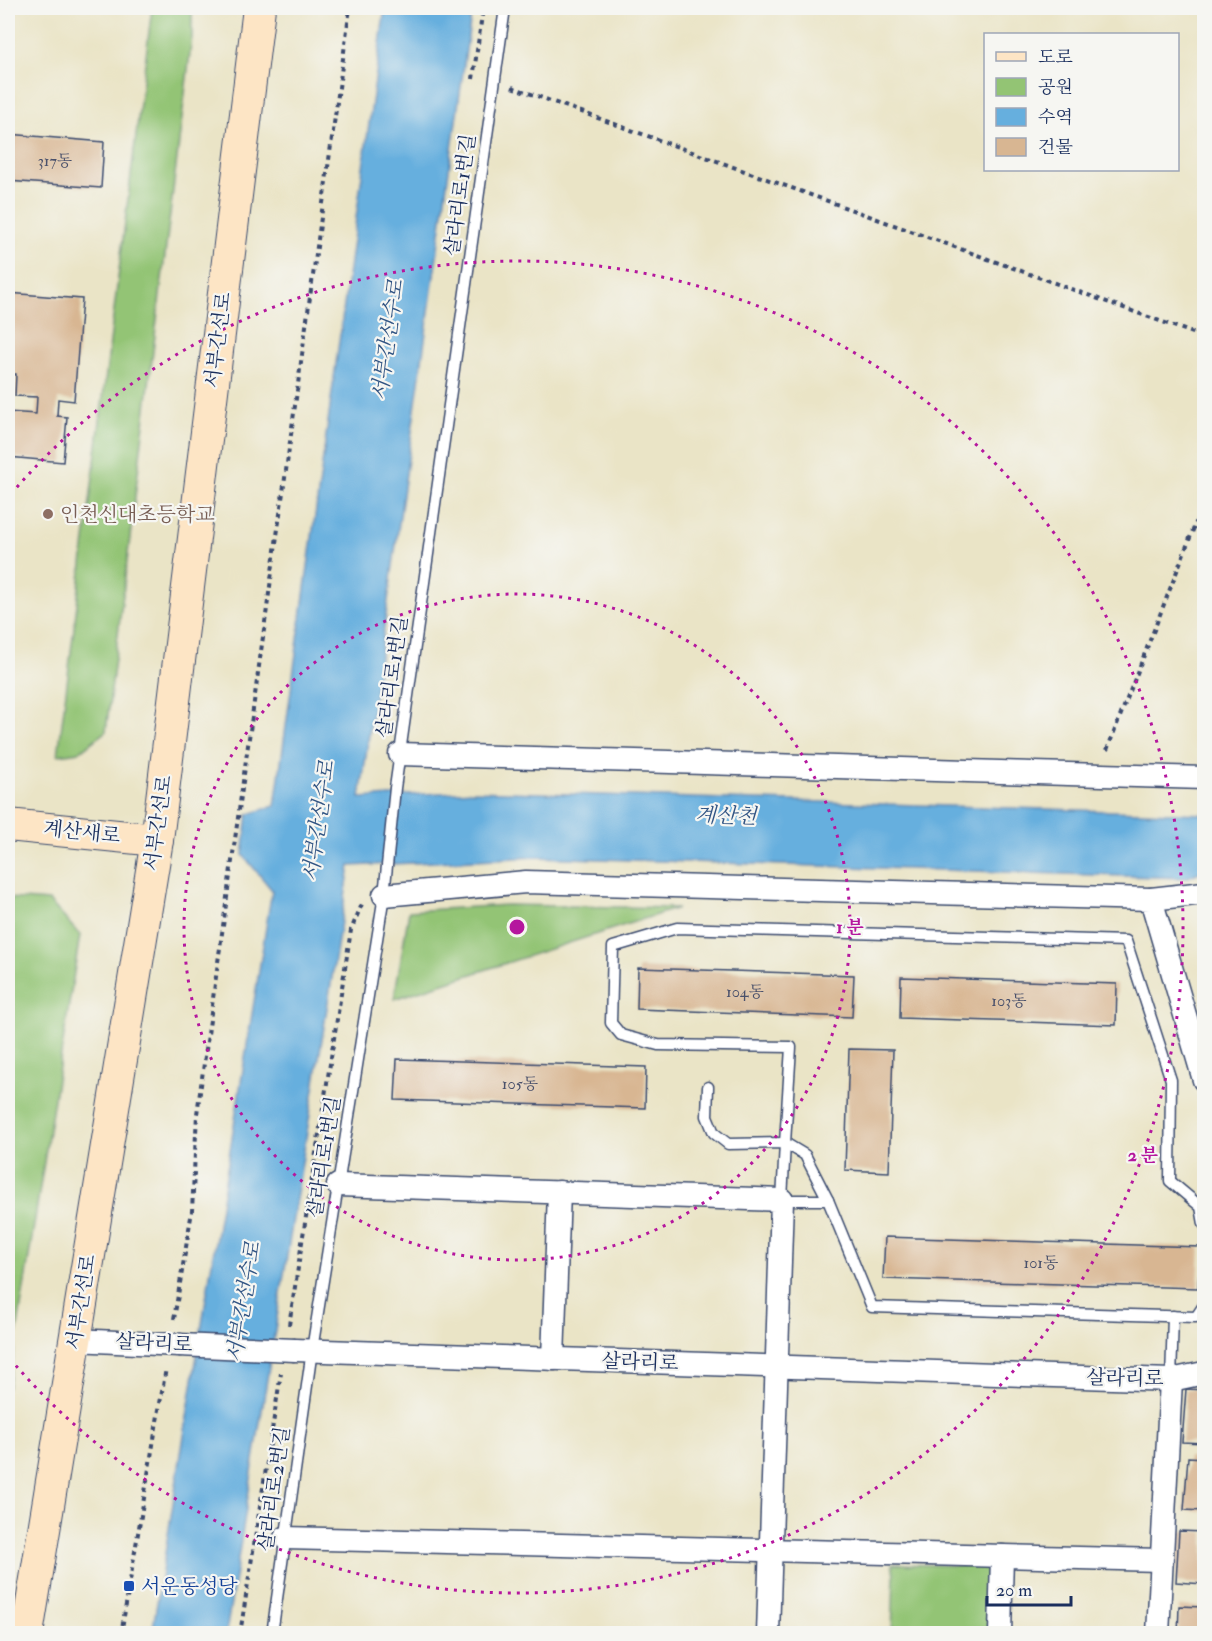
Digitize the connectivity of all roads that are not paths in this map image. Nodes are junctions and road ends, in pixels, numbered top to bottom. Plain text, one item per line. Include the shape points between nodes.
1 (259, 8) edge
2 (504, 8) edge
3 (400, 754) junction
4 (1204, 778) edge
5 (8, 825) edge
6 (157, 840) junction
7 (385, 885) junction
8 (1204, 892) edge
9 (1150, 899) junction
10 (1204, 1080) edge
11 (708, 1087) dead end
12 (785, 1143) junction
13 (338, 1185) junction
14 (559, 1192) junction
15 (782, 1200) junction
16 (828, 1200) junction
17 (1204, 1224) edge
18 (1204, 1305) edge
19 (1173, 1316) junction
20 (75, 1340) junction
21 (294, 1348) junction
22 (553, 1359) junction
23 (777, 1367) junction
24 (1204, 1373) edge
25 (1171, 1380) junction
26 (285, 1538) junction
27 (770, 1550) junction
28 (1002, 1556) junction
29 (1160, 1560) junction
30 (27, 1634) edge
31 (272, 1634) edge
32 (768, 1634) edge
33 (1000, 1634) edge
34 (1158, 1634) edge

1 - 6 main road, 서부간선로
2 - 3 lane, 살라리로1번길
3 - 4 street
3 - 7 lane, 살라리로1번길
5 - 6 main road, 계산새로
6 - 20 main road, 서부간선로
7 - 9 street via 526,882
7 - 13 lane, 살라리로1번길
8 - 9 street
9 - 10 street
11 - 12 lane via 707,1116 714,1133 728,1144
12 - 15 lane
12 - 16 lane via 805,1155
12 - 17 lane via 791,1047 652,1044 621,1035 611,1023 613,947 677,928 1126,941 1171,1080 1170,1180 1201,1207
13 - 14 street
13 - 21 lane, 살라리로1번길
14 - 15 street
14 - 22 street
15 - 16 lane
15 - 23 street
16 - 19 lane via 872,1307
18 - 19 lane via 1196,1317
19 - 25 lane
20 - 21 street, 살라리로, bridge
20 - 30 main road, 서부간선로
21 - 22 street, 살라리로
21 - 26 lane, 살라리로2번길
22 - 23 street, 살라리로
23 - 25 street, 살라리로
23 - 27 street
24 - 25 street, 살라리로
25 - 29 street
26 - 27 street
26 - 31 lane, 살라리로2번길
27 - 28 street
27 - 32 street
28 - 29 street
28 - 33 street
29 - 34 street

